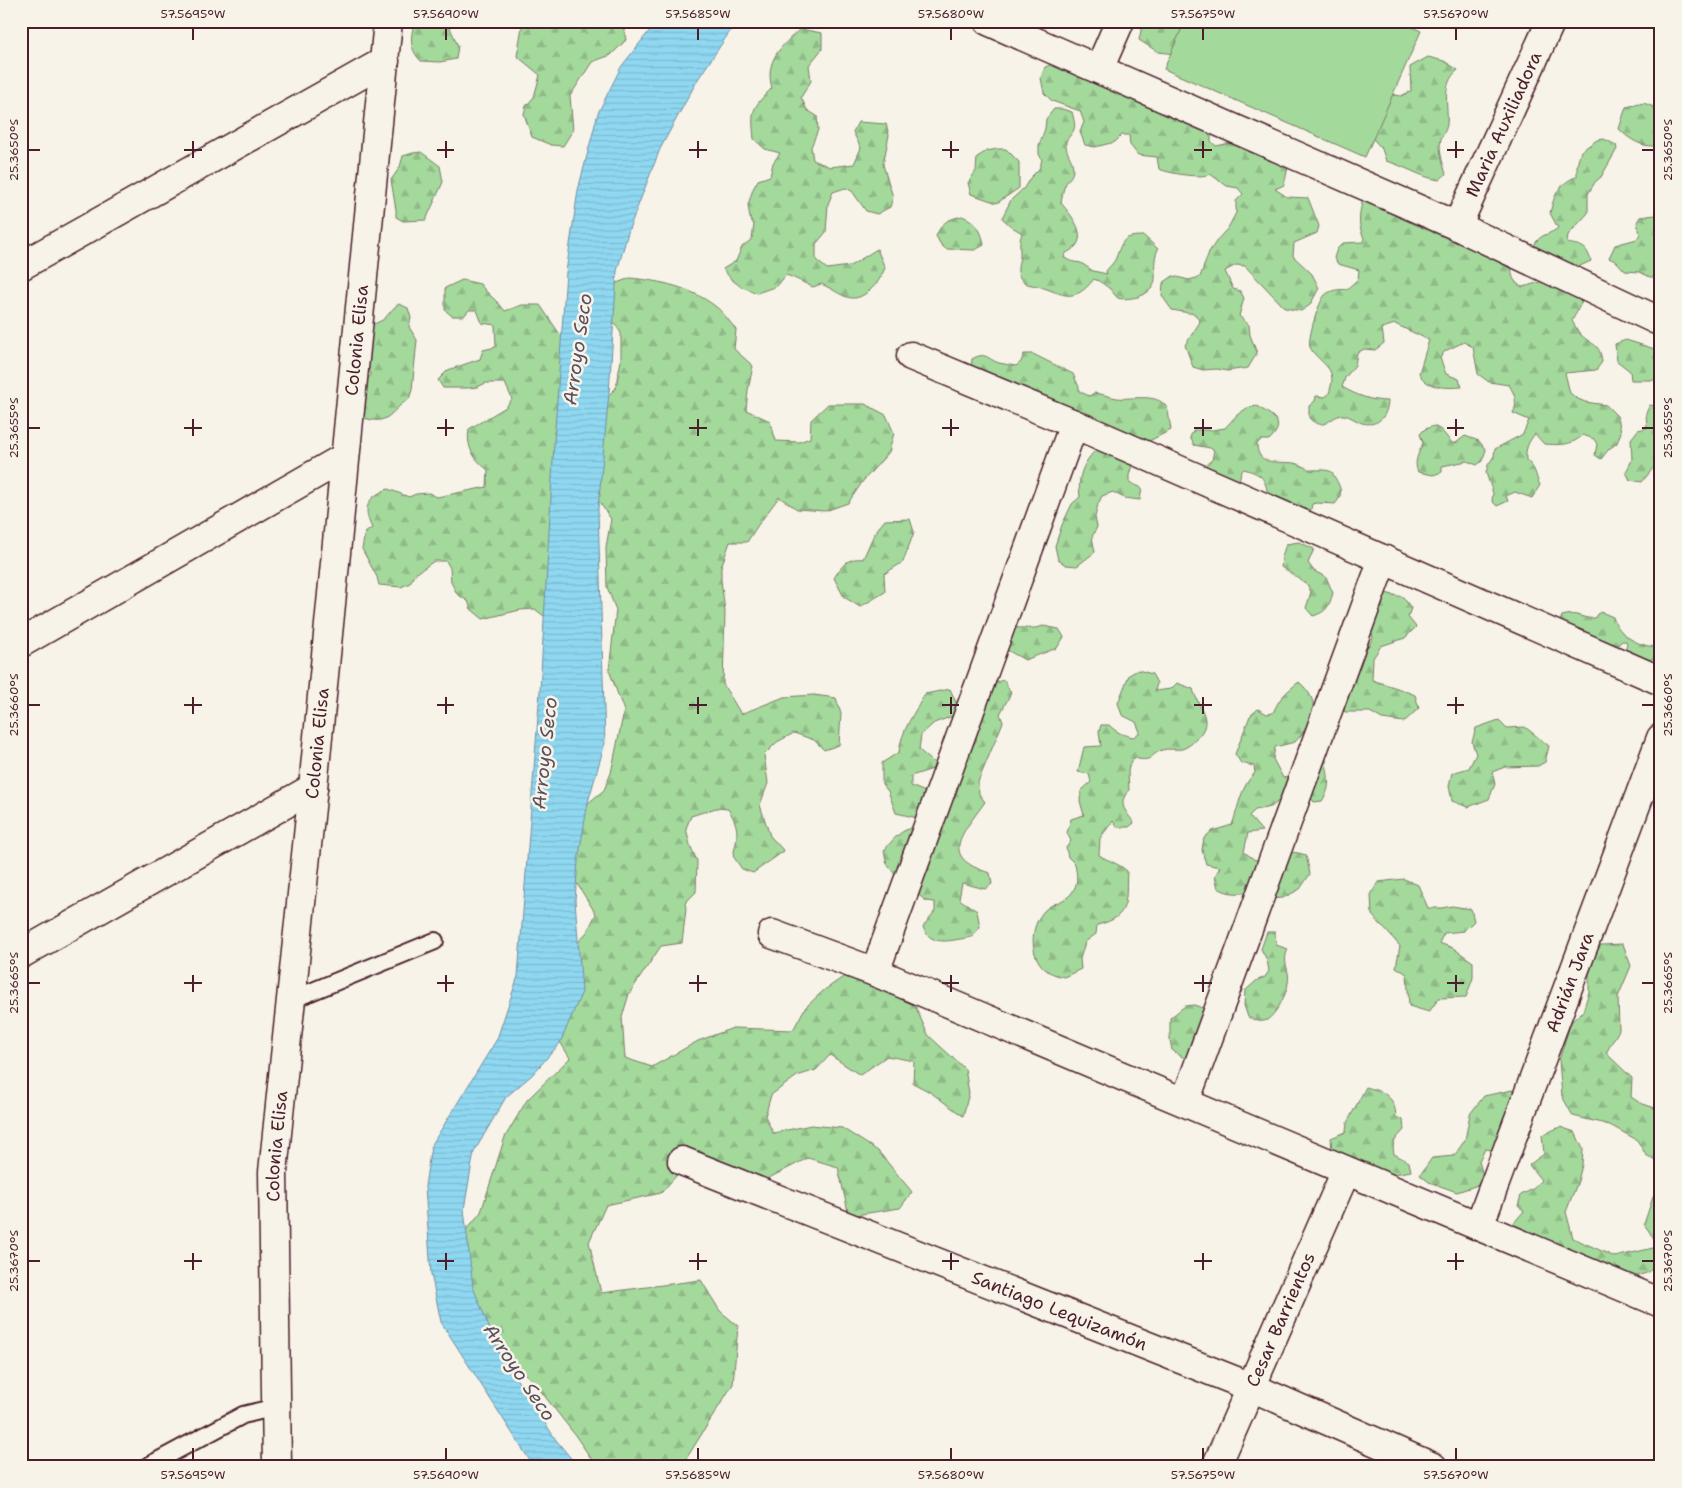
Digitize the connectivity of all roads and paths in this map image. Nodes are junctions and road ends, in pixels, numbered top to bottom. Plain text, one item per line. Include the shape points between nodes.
1 (388, 21) edge
2 (988, 21) edge
3 (1120, 21) edge
4 (1552, 21) edge
5 (384, 61) junction
6 (1098, 69) junction
7 (1457, 226) junction
8 (21, 266) edge
9 (1661, 322) edge
10 (911, 356) dead end
11 (1074, 424) junction
12 (345, 456) junction
13 (1383, 559) junction
14 (21, 643) edge
15 (1661, 681) edge
16 (1661, 738) edge
17 (313, 788) junction
18 (772, 934) dead end
19 (434, 941) dead end
20 (21, 954) edge
21 (875, 972) junction
22 (291, 1000) junction
23 (1185, 1102) junction
24 (682, 1161) dead end
25 (1346, 1171) junction
26 (1479, 1226) junction
27 (1661, 1303) edge
28 (1251, 1387) junction
29 (276, 1407) junction
30 (146, 1467) edge
31 (277, 1467) edge
32 (1216, 1467) edge
33 (1434, 1467) edge

1 - 5 street, Colonia Elisa
2 - 6 street
3 - 6 street
4 - 7 street, Maria Auxiliadora
5 - 8 street
5 - 12 street, Colonia Elisa
6 - 7 street
7 - 9 street
10 - 11 street
11 - 13 street
11 - 21 street
12 - 14 street
12 - 17 street, Colonia Elisa
13 - 15 street
13 - 23 street
16 - 26 street, Adrián Jara
17 - 20 street
17 - 22 street, Colonia Elisa
18 - 21 street
19 - 22 lane
21 - 23 street
22 - 29 street, Colonia Elisa via 273,1172
23 - 25 street
24 - 28 street, Santiago Lequizamón
25 - 26 street
25 - 28 street, Cesar Barrientos
26 - 27 street
28 - 32 street, Cesar Barrientos
28 - 33 street, Santiago Lequizamón
29 - 30 lane via 243,1415
29 - 31 street, Colonia Elisa

